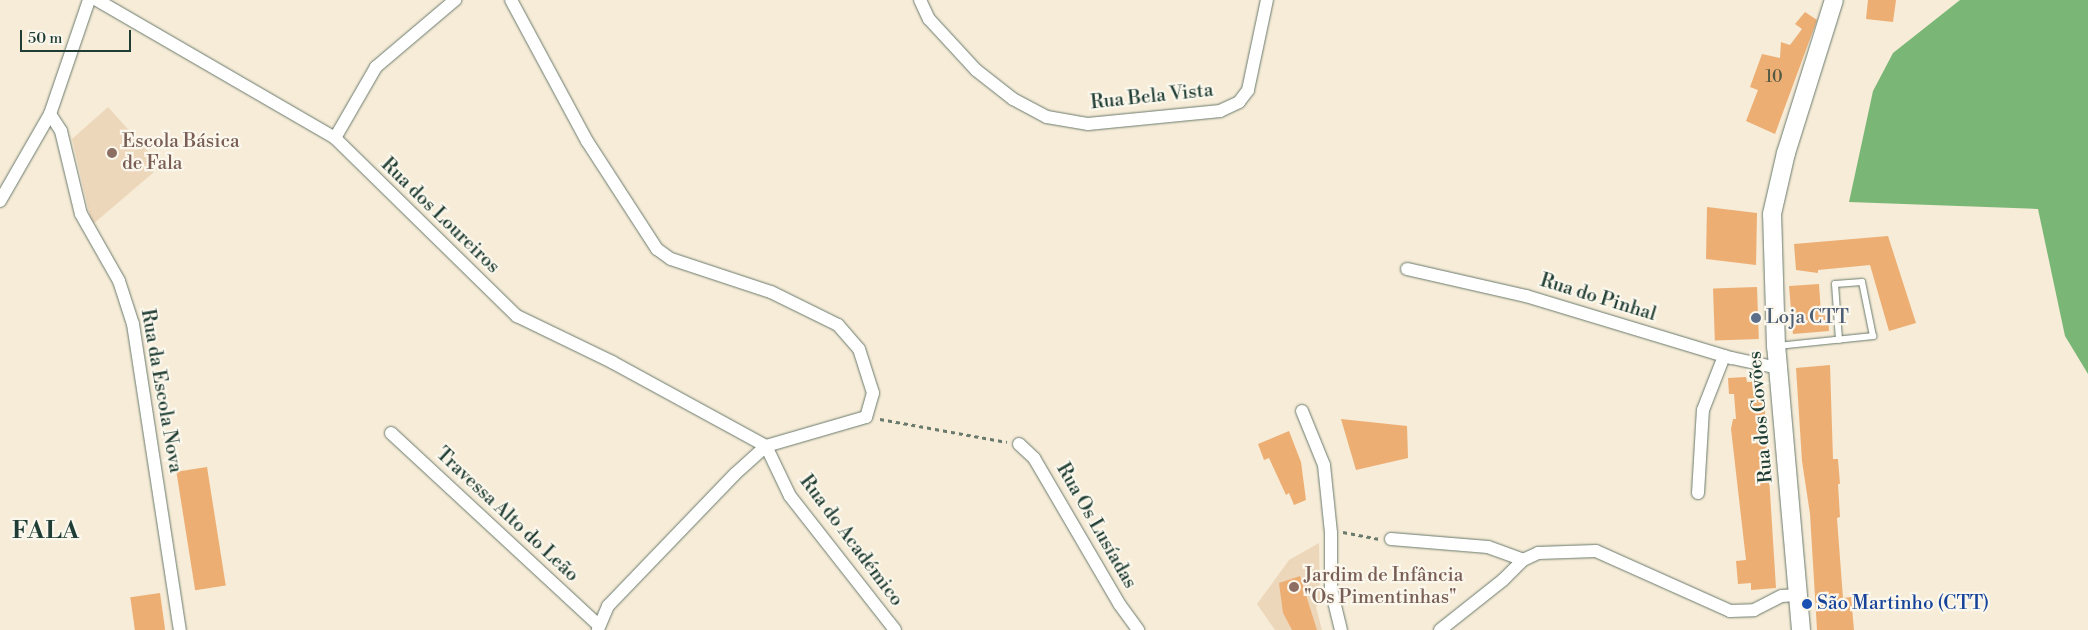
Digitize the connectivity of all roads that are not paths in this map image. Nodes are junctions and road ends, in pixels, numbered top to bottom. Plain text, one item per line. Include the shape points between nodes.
1 (89, 0) edge
2 (97, 0) edge
3 (455, 0) edge
4 (511, 0) edge
5 (920, 0) edge
6 (1267, 0) edge
7 (1834, 0) edge
8 (50, 114) junction
9 (334, 138) junction
10 (0, 201) edge
11 (1407, 269) dead end
12 (1839, 340) junction
13 (1776, 346) junction
14 (1724, 356) junction
15 (1778, 368) junction
16 (1302, 411) dead end
17 (391, 432) dead end
18 (1018, 444) road end
19 (766, 446) junction
20 (1698, 493) dead end
21 (1391, 539) road end
22 (1523, 560) junction
23 (1798, 595) junction
24 (598, 628) edge
25 (180, 630) edge
26 (895, 630) edge
27 (1138, 630) edge
28 (1340, 630) edge
29 (1440, 630) edge
30 (1801, 630) edge

1 - 8 street
2 - 9 street, Rua dos Loureiros
3 - 9 street via 376,67
4 - 19 street via 586,141 657,249 671,259 771,292 838,325 859,349 873,392 866,417
5 - 6 street, Rua Bela Vista via 929,19 970,62 1013,99 1047,117 1088,124 1220,110 1240,102 1248,90
7 - 13 street, Rua dos Covões via 1786,153 1772,214
8 - 10 street
8 - 25 street, Rua da Escola Nova via 60,131 81,214 119,281 133,324
9 - 19 street, Rua dos Loureiros via 517,316 620,366
11 - 14 street, Rua do Pinhal via 1526,296
12 - 12 lane via 1874,335 1862,282 1835,284
12 - 13 lane
13 - 15 street, Rua dos Covões
14 - 15 street, Rua do Pinhal
14 - 20 street via 1703,410
15 - 23 street, Rua dos Covões
16 - 28 street via 1324,465 1331,533 1331,590
17 - 24 street, Travessa Alto do Leão
18 - 27 street, Rua Os Lusíadas via 1034,458
19 - 24 street via 608,606
19 - 26 street, Rua do Académico via 790,496
21 - 22 street via 1488,547
22 - 23 street via 1538,553 1596,551 1730,611 1754,610 1782,596
22 - 29 street
23 - 30 street, Rua dos Covões

